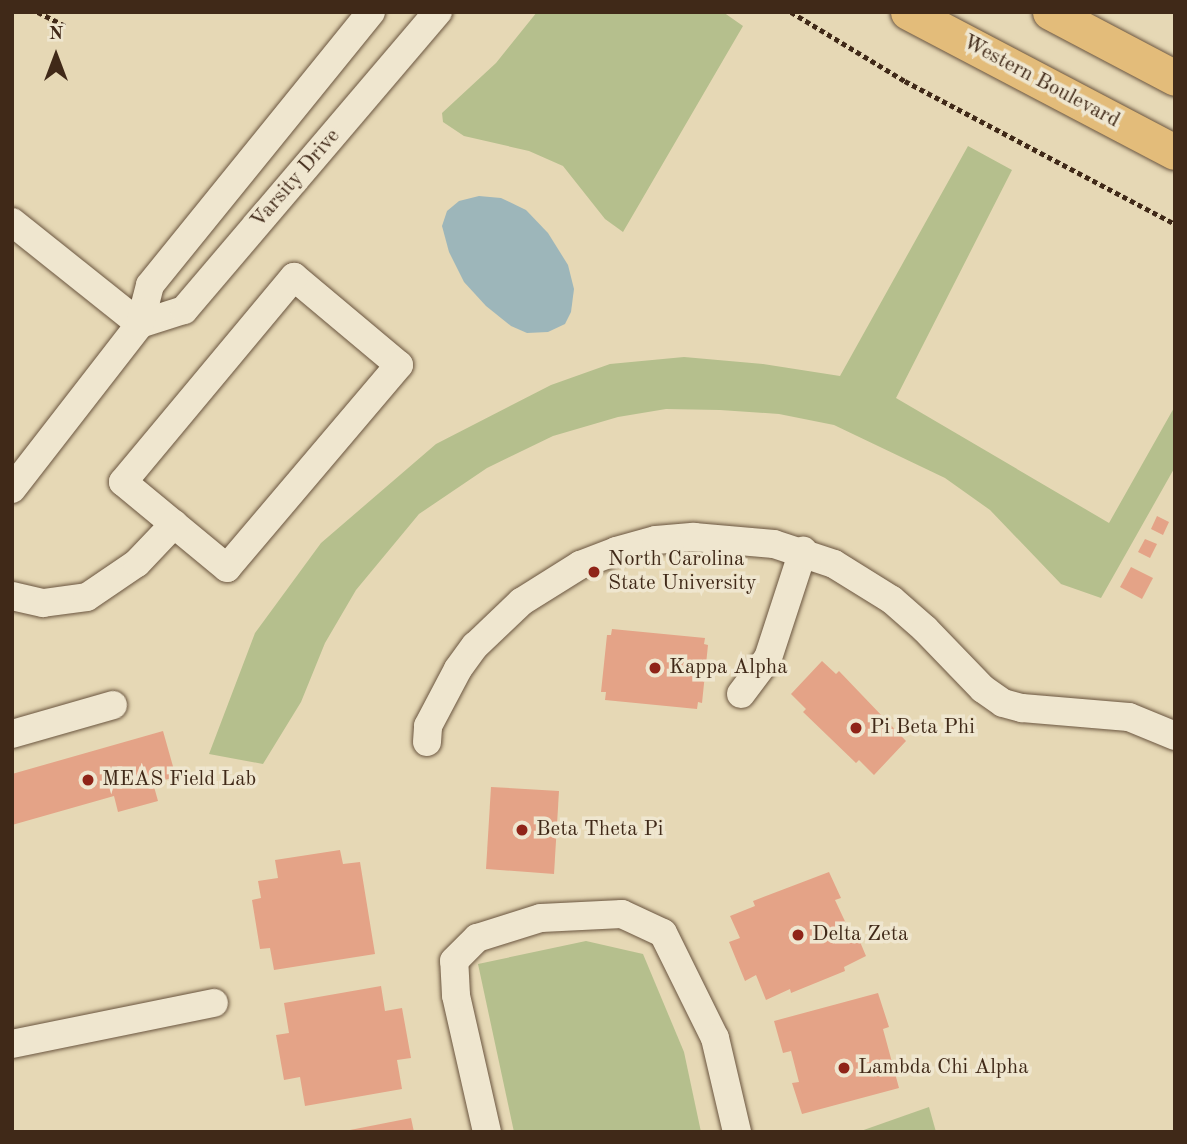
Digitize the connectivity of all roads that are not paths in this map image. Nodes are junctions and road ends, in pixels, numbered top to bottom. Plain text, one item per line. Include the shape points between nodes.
1 (371, 12) edge
2 (438, 12) edge
3 (908, 12) edge
4 (1050, 12) edge
5 (1175, 78) edge
6 (1175, 152) edge
7 (12, 222) edge
8 (140, 324) junction
9 (12, 489) edge
10 (174, 524) junction
11 (803, 551) junction
12 (12, 596) edge
13 (741, 694) dead end
14 (113, 705) dead end
15 (12, 734) edge
16 (1175, 736) edge
17 (427, 742) dead end
18 (214, 1003) dead end
19 (12, 1044) edge
20 (486, 1132) edge
21 (737, 1132) edge

1 - 8 street via 150,285
2 - 8 street, Varsity Drive via 184,310
3 - 6 main road, Western Boulevard
4 - 5 main road
7 - 8 street
8 - 9 street
10 - 10 street via 227,568 399,365 294,278 124,482
10 - 12 street via 137,563 87,597 43,603
11 - 13 street via 768,658
11 - 16 street via 863,580 892,600 993,698 1022,708 1129,717
11 - 17 street via 744,539 694,537 656,540 580,565 521,602 475,646 439,701 428,726
14 - 15 street
18 - 19 street
20 - 21 street via 456,995 454,961 477,938 541,918 622,914 663,933 715,1038

